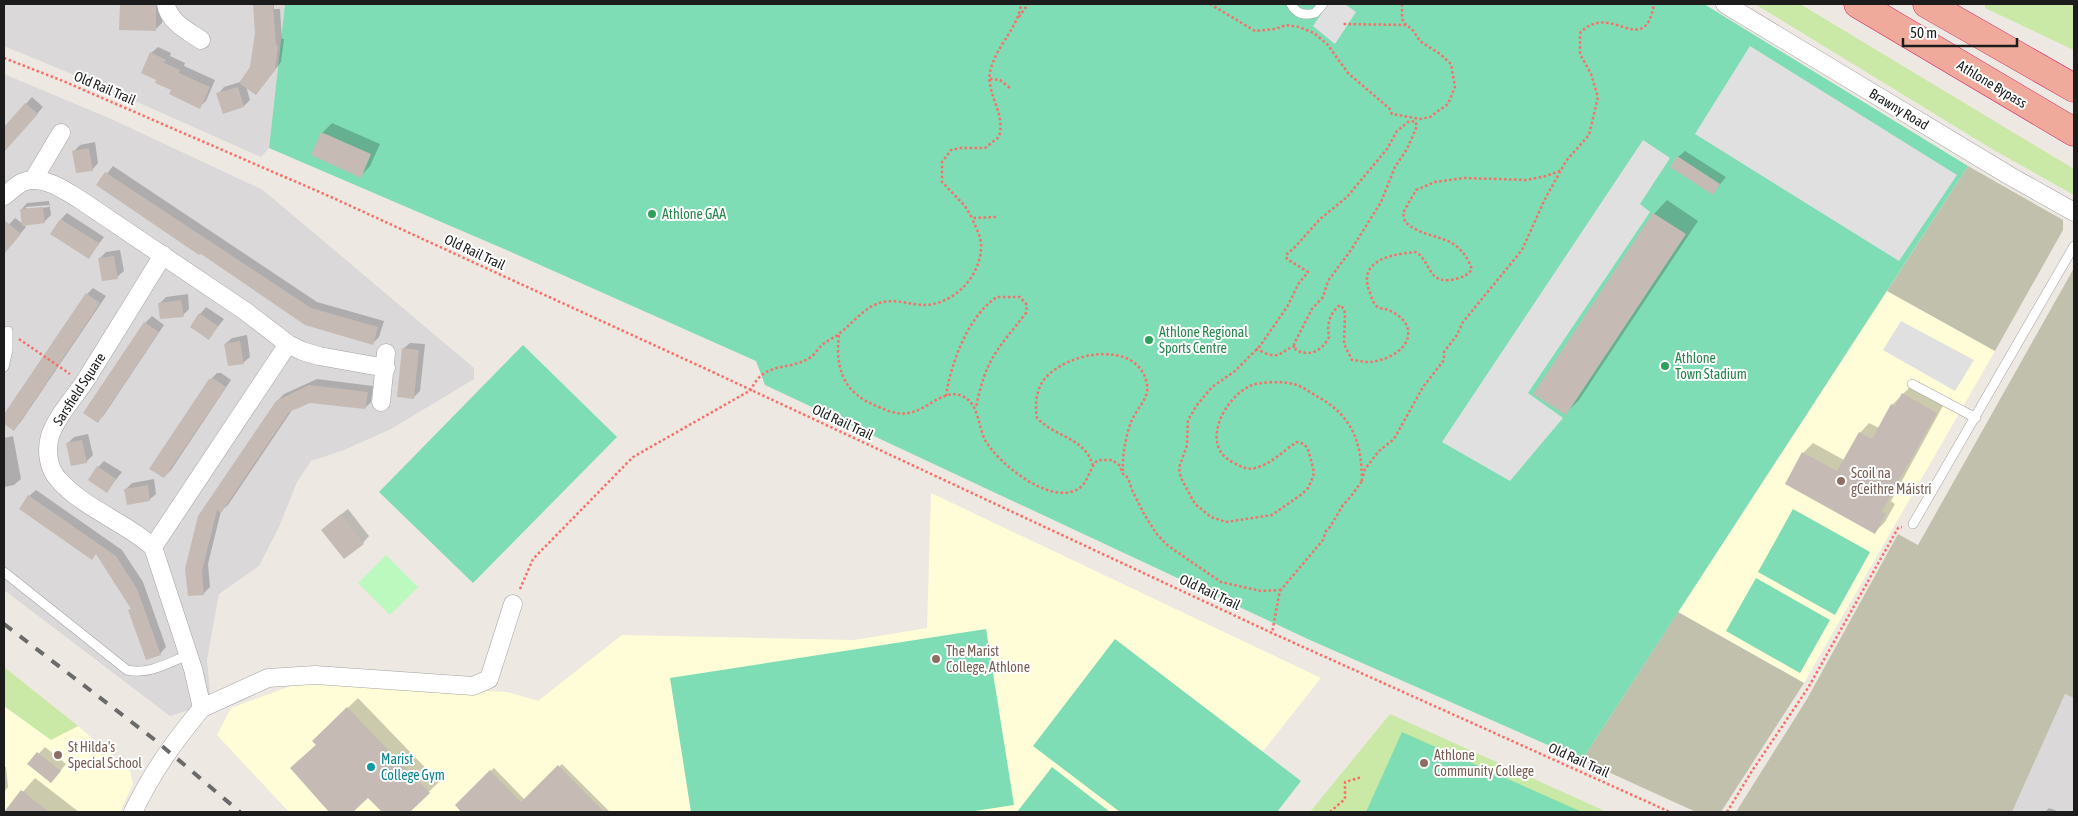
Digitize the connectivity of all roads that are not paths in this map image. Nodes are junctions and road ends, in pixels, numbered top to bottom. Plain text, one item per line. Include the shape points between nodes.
1 (166, 4) edge
2 (1291, 4) edge
3 (1322, 4) edge
4 (1725, 4) edge
5 (1858, 4) edge
6 (1927, 4) edge
7 (202, 40) dead end
8 (2074, 88) edge
9 (2074, 132) edge
10 (61, 133) dead end
11 (33, 180) junction
12 (4, 196) edge
13 (2074, 212) edge
14 (2074, 246) edge
15 (163, 256) junction
16 (8, 331) road end
17 (288, 344) junction
18 (4, 367) edge
19 (1912, 384) dead end
20 (381, 402) dead end
21 (1976, 418) junction
22 (1914, 524) road end
23 (153, 547) junction
24 (4, 572) edge
25 (513, 604) road end
26 (188, 655) junction
27 (202, 708) junction
28 (133, 812) edge

1 - 7 street via 171,17
2 - 3 lane via 1304,15 1315,13
4 - 13 street, Brawny Road
5 - 9 highway, Athlone Bypass
6 - 8 highway
10 - 11 street
11 - 12 street via 23,182
11 - 15 street via 52,184 71,194
14 - 21 lane
15 - 17 street
15 - 23 street, Sarsfield Square via 59,419 50,438 48,452 50,468 57,478 82,500
16 - 18 lane
17 - 20 street via 319,356 386,361
17 - 23 street
19 - 21 lane
21 - 22 lane
23 - 26 street
24 - 26 lane via 127,670 148,671
25 - 27 street via 489,679 473,686 315,675 268,678
26 - 27 street
27 - 28 street via 160,762

